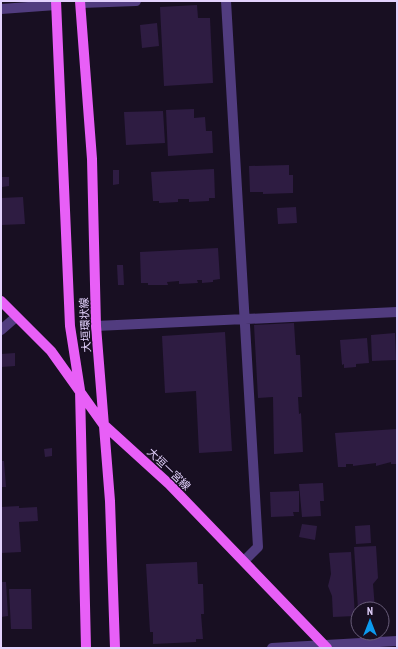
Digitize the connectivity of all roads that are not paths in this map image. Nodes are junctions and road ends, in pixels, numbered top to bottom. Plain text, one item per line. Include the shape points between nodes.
1 (136, 1) edge
2 (226, 1) edge
3 (80, 2) edge
4 (56, 3) edge
5 (1, 9) edge
6 (1, 301) edge
7 (397, 312) edge
8 (16, 317) junction
9 (243, 320) junction
10 (96, 326) junction
11 (1, 330) edge
12 (80, 390) junction
13 (103, 424) junction
14 (244, 561) junction
15 (397, 641) edge
16 (326, 647) edge
17 (86, 648) edge
18 (115, 648) edge
19 (272, 648) edge

1 - 3 street
2 - 9 street
3 - 10 main road, 大垣環状線 via 92,159
4 - 5 street
4 - 12 main road, 大垣環状線 via 70,326
6 - 8 main road, 大垣一宮線
7 - 9 street
8 - 11 street
8 - 12 main road, 大垣一宮線 via 51,352
9 - 10 street
9 - 14 street via 258,547
10 - 13 main road, 大垣環状線
12 - 13 main road, 大垣一宮線
12 - 17 main road, 大垣環状線
13 - 14 main road, 大垣一宮線 via 169,484
13 - 18 main road, 大垣環状線 via 110,502
14 - 16 main road, 大垣一宮線
15 - 16 street
16 - 19 street

